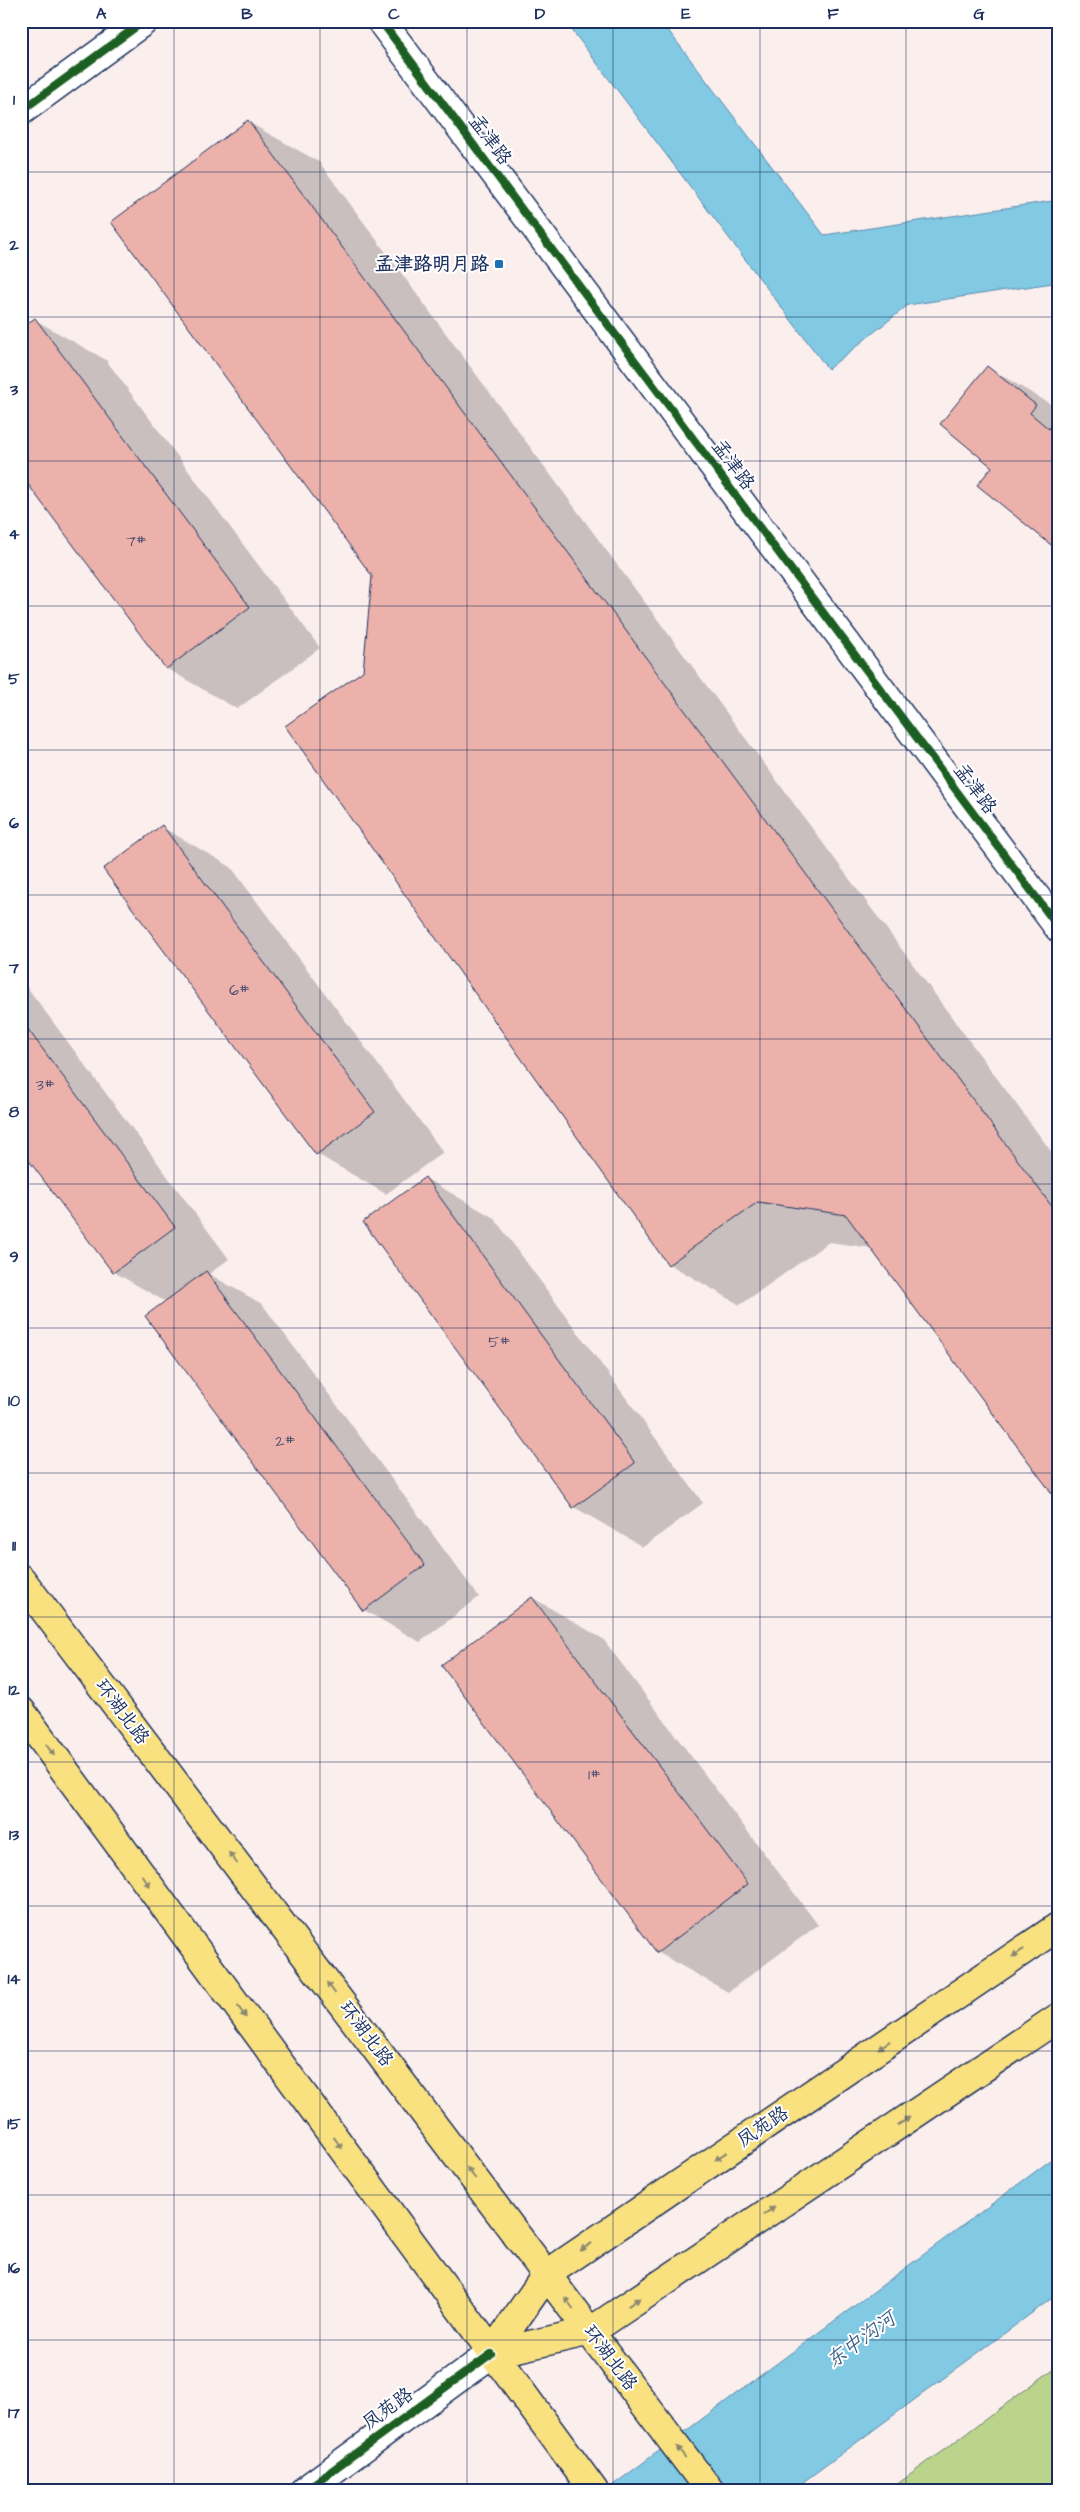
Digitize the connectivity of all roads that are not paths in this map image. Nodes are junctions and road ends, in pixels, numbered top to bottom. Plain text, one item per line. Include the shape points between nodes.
1 (144, 21) edge
2 (381, 21) edge
3 (21, 111) edge
4 (1059, 928) edge
5 (21, 1579) edge
6 (21, 1711) edge
7 (1059, 1926) edge
8 (1059, 2017) edge
9 (548, 2274) junction
10 (591, 2331) junction
11 (492, 2354) junction
12 (304, 2491) edge
13 (594, 2491) edge
14 (710, 2491) edge

1 - 3 street
2 - 4 street, 孟津路
9 -> 5 main road, 环湖北路
6 -> 11 main road
7 -> 9 main road, 凤苑路
10 -> 8 main road, 凤苑路
10 -> 9 main road, 环湖北路
9 - 11 main road, 凤苑路
10 - 11 main road, 凤苑路
14 -> 10 main road, 环湖北路
11 - 12 street, 凤苑路
11 - 13 main road

